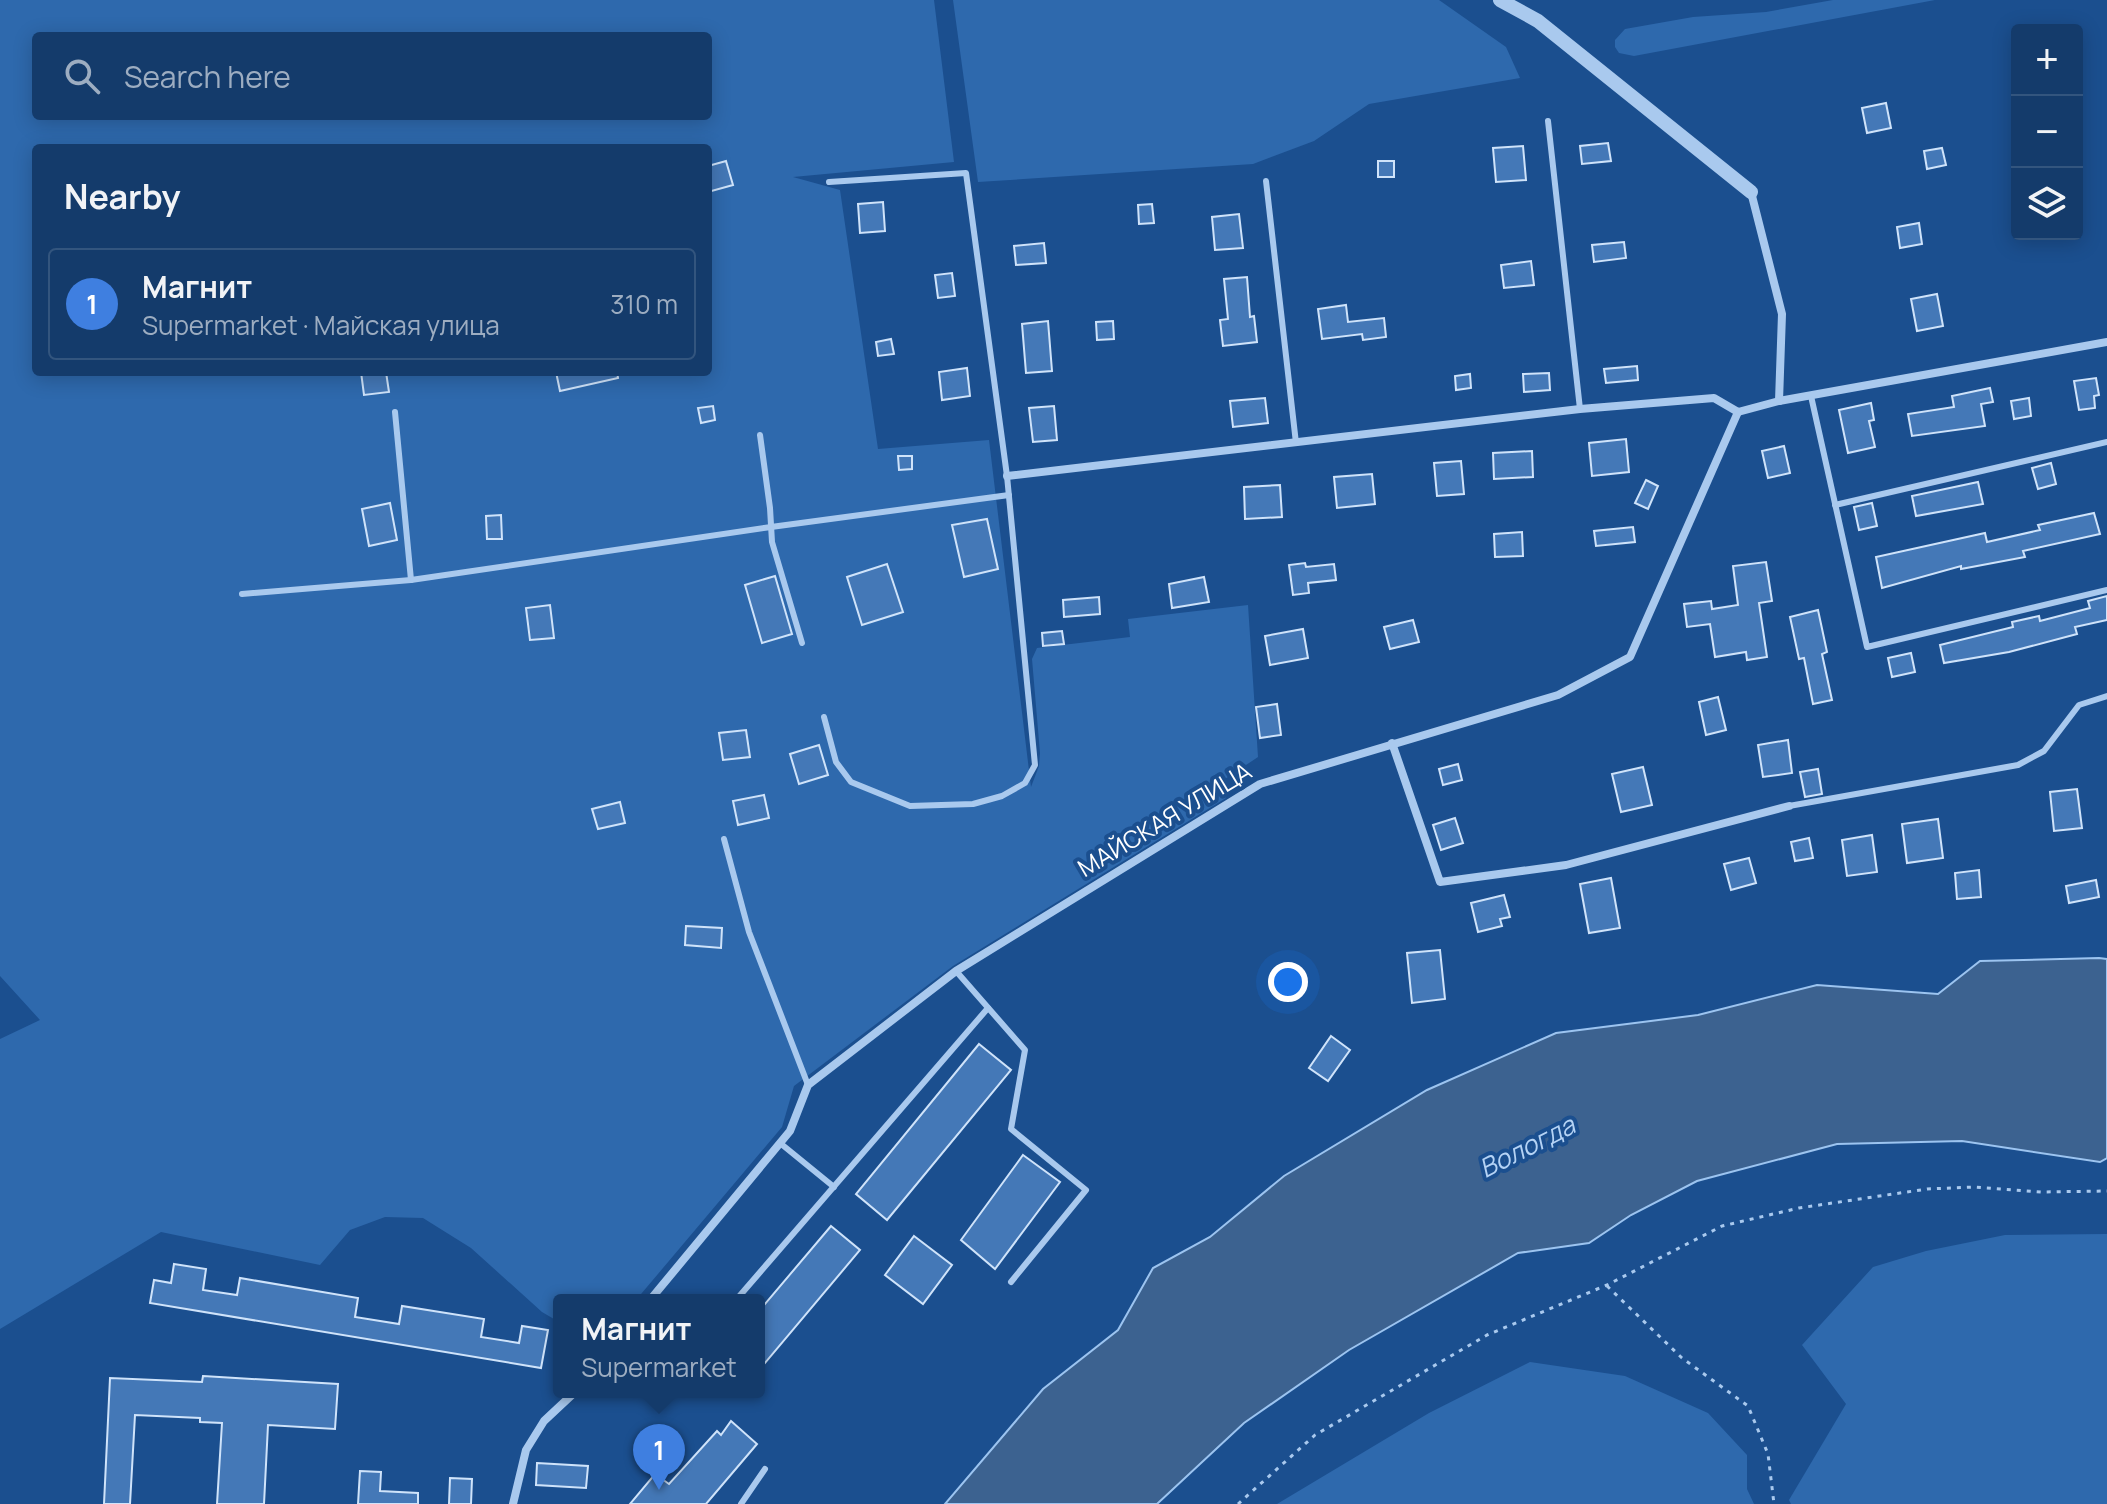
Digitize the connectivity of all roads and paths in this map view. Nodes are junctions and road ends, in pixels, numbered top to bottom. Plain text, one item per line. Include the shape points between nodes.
1 (1500, 0) edge
2 (1548, 121) dead end
3 (1266, 181) dead end
4 (829, 182) dead end
5 (1751, 192) joint
6 (2107, 342) edge
7 (1811, 396) junction
8 (1779, 401) junction
9 (1580, 409) junction
10 (395, 412) dead end
11 (1738, 412) junction
12 (760, 435) dead end
13 (2107, 442) edge
14 (1296, 443) junction
15 (1007, 476) junction
16 (1009, 495) junction
17 (1835, 505) junction
18 (771, 527) junction
19 (411, 580) junction
20 (2107, 590) edge
21 (242, 594) dead end
22 (802, 643) dead end
23 (2107, 696) edge
24 (824, 717) dead end
25 (1392, 743) junction
26 (1789, 806) joint
27 (724, 839) dead end
28 (956, 971) junction
29 (988, 1008) junction
30 (808, 1085) junction
31 (780, 1143) junction
32 (834, 1187) junction
33 (2107, 1191) edge
34 (1011, 1282) dead end
35 (1607, 1285) junction
36 (655, 1294) edge
37 (741, 1294) edge
38 (569, 1398) edge
39 (765, 1469) dead end
40 (513, 1504) edge
41 (741, 1504) edge
42 (1238, 1504) edge
43 (1774, 1504) edge

1 - 5 street via 1538,21
2 - 9 lane
3 - 14 lane
4 - 15 lane via 966,173
5 - 8 street via 1782,314
6 - 7 street
7 - 8 street
7 - 17 lane
8 - 11 street
9 - 11 street via 1714,398
9 - 14 street
10 - 19 lane
11 - 25 street, МАЙСКАЯ УЛИЦА via 1630,657 1558,695
12 - 18 lane
13 - 17 lane
14 - 15 street
15 - 16 lane
16 - 18 lane
16 - 24 lane via 1034,743 1035,765 1025,783 973,804 910,806 851,782 836,762
17 - 20 lane via 1867,647
18 - 19 lane
18 - 22 lane
19 - 21 lane
23 - 26 lane via 2079,705 2044,751 2018,765
25 - 26 street via 1440,882 1566,865
25 - 28 street, МАЙСКАЯ УЛИЦА via 1260,784
27 - 30 lane via 749,932
28 - 29 lane
28 - 30 street, МАЙСКАЯ УЛИЦА
29 - 32 lane
29 - 34 lane via 1025,1050 1011,1129 1086,1190
30 - 31 street
31 - 32 lane
31 - 36 street
32 - 37 lane
33 - 35 path via 1927,1189 1799,1208 1722,1226
35 - 42 path via 1487,1335 1315,1435
35 - 43 path via 1682,1358 1748,1406 1768,1454
38 - 40 street via 544,1421 526,1450
39 - 41 lane

